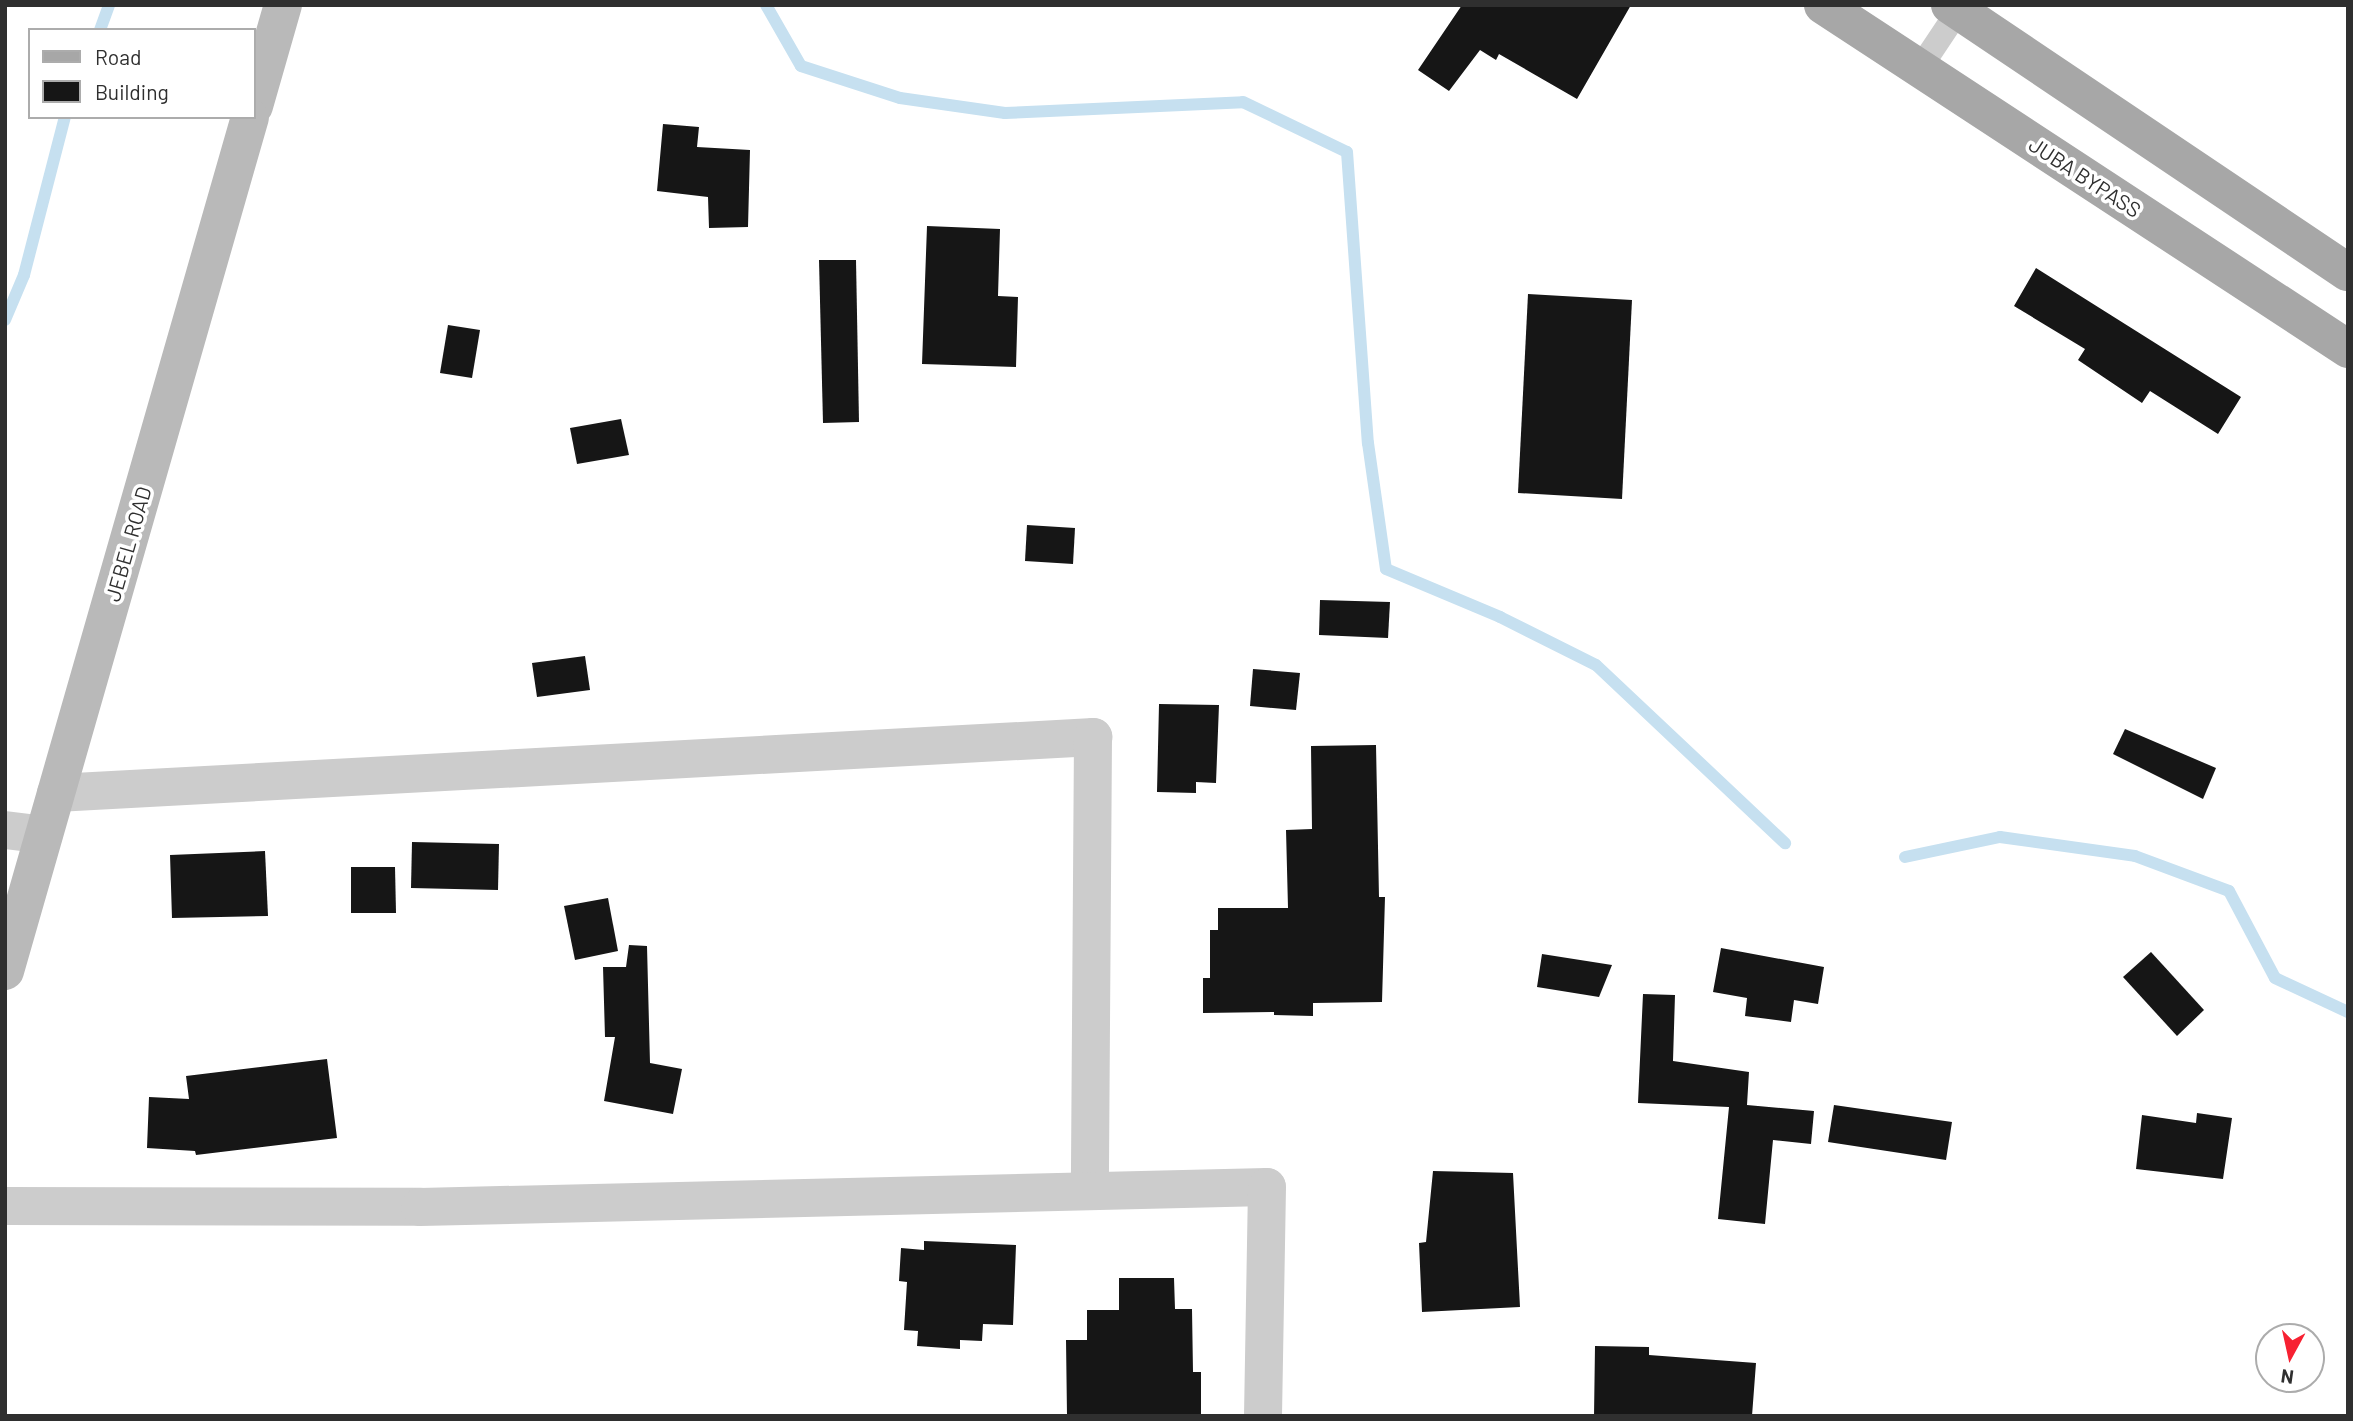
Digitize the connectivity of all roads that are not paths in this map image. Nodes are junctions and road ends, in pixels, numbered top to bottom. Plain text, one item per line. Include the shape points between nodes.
1 (283, 5) edge
2 (1822, 5) edge
3 (1957, 7) edge
4 (1920, 68) junction
5 (256, 99) edge
6 (249, 119) edge
7 (2348, 272) edge
8 (2348, 349) edge
9 (56, 793) junction
10 (5, 830) edge
11 (44, 835) junction
12 (5, 971) edge
13 (1090, 1190) junction
14 (5, 1206) edge
15 (1263, 1416) edge

1 - 5 main road
2 - 4 main road, JUBA BYPASS
3 - 4 lane
3 - 7 main road
4 - 8 main road, JUBA BYPASS
6 - 9 main road, JEBEL ROAD
9 - 11 main road, JEBEL ROAD
9 - 13 street via 1093,737
10 - 11 street
11 - 12 main road, JEBEL ROAD
13 - 14 street via 420,1207
13 - 15 street via 1267,1187

